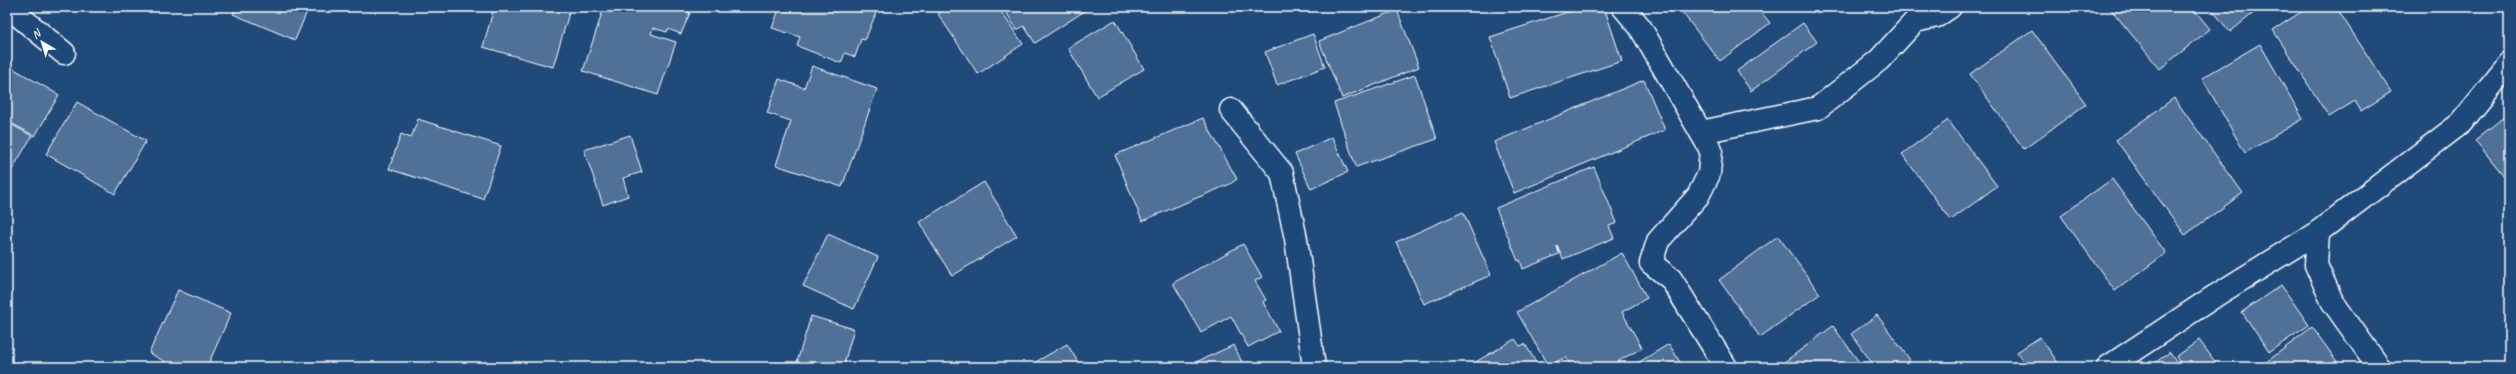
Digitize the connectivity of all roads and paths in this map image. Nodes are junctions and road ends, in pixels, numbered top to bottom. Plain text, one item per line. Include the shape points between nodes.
1 (8, 7) edge
2 (1623, 7) edge
3 (1950, 7) edge
4 (64, 54) dead end
5 (2509, 64) edge
6 (1231, 110) dead end
7 (1701, 132) junction
8 (2318, 232) junction
9 (1314, 367) edge
10 (1726, 367) edge
11 (2108, 367) edge
12 (2379, 367) edge

1 - 4 street
2 - 7 street via 1640,27
3 - 7 street via 1937,16 1915,21 1879,60 1818,108
5 - 8 street via 2461,123
6 - 9 street via 1282,173 1296,239
7 - 10 street via 1711,150 1709,174 1698,196 1658,241 1651,263 1671,278
8 - 11 street
8 - 12 street via 2316,265 2332,302

